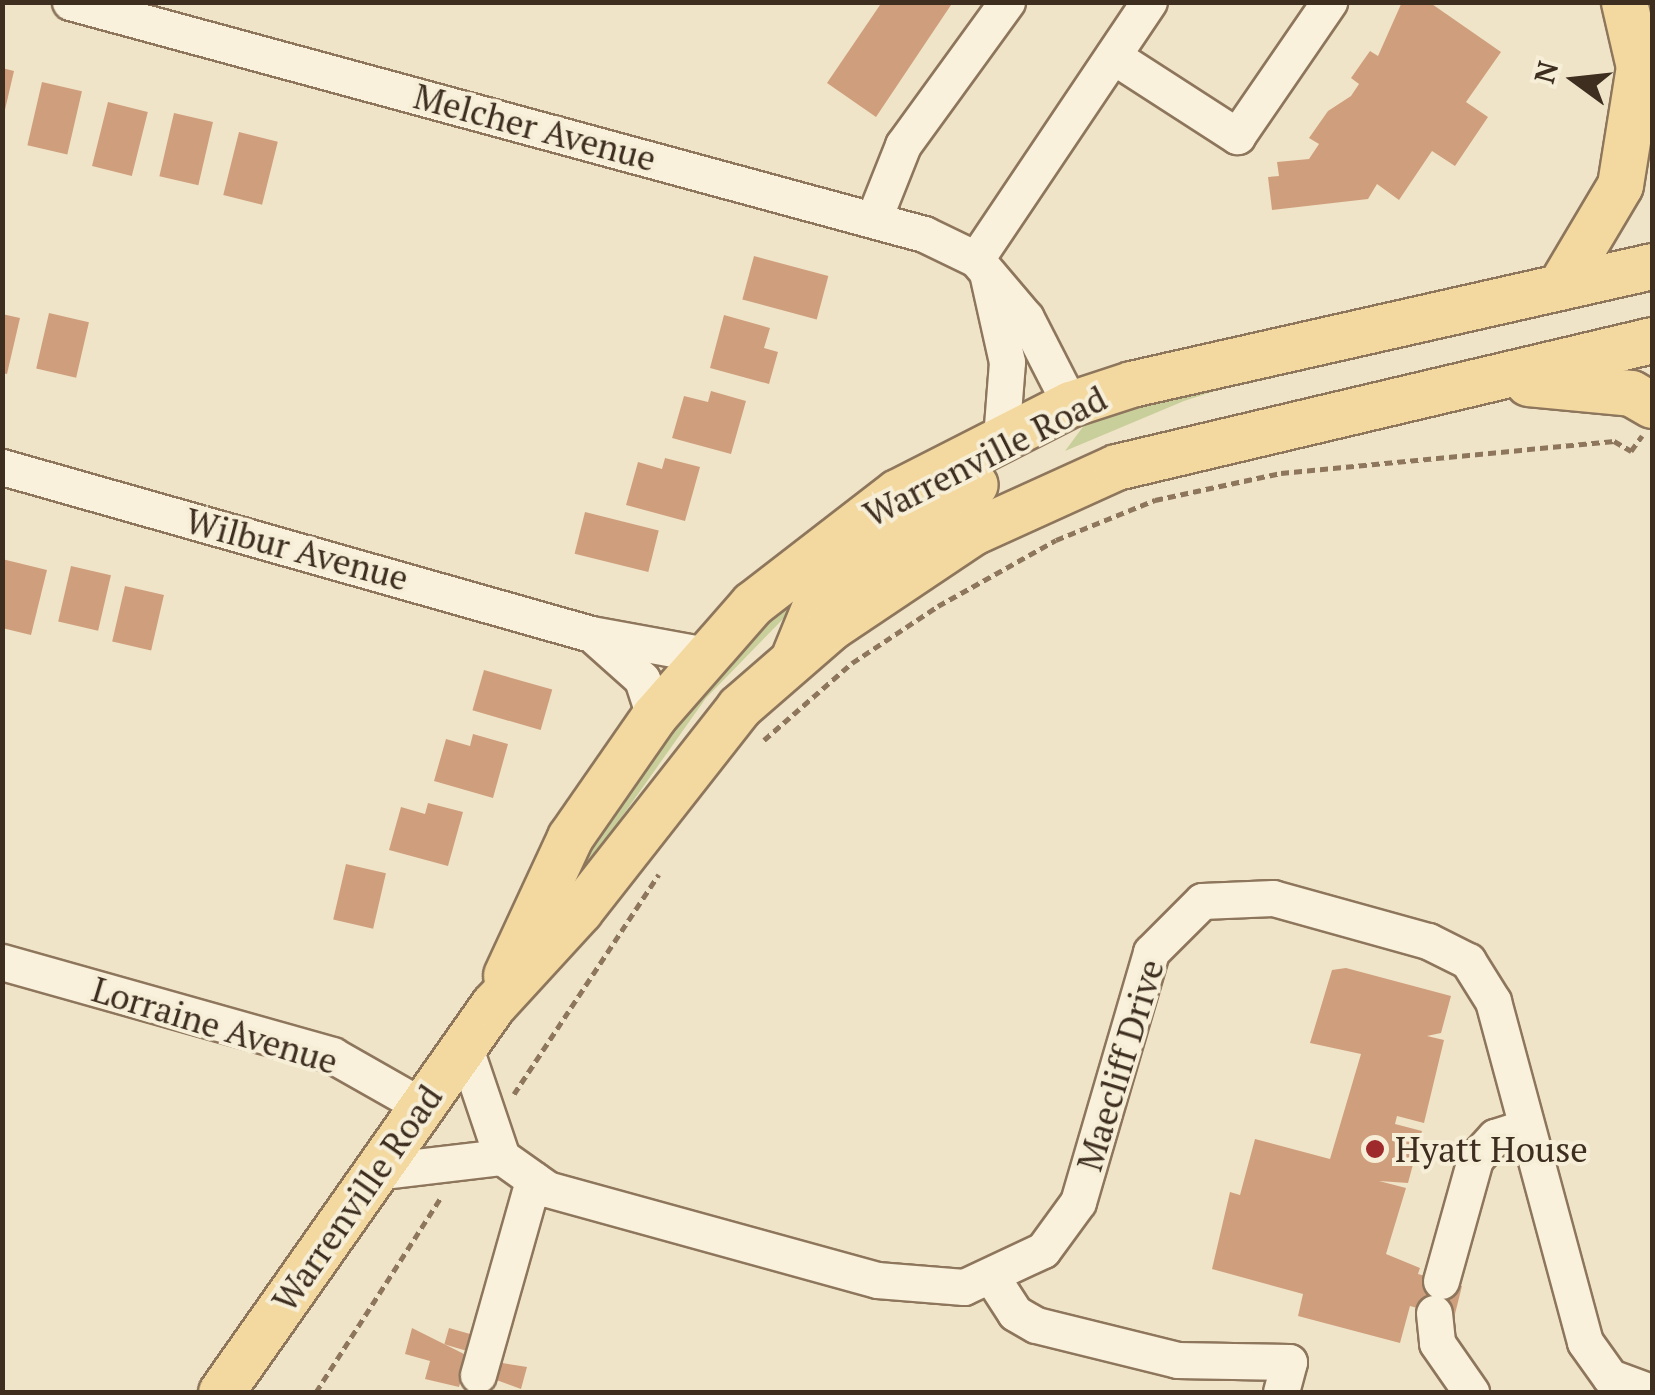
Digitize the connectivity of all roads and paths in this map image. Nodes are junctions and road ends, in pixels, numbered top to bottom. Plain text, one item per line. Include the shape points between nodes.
1 (70, 2) edge
2 (1006, 2) edge
3 (1150, 2) edge
4 (1329, 2) edge
5 (1624, 2) edge
6 (1113, 56) junction
7 (1639, 67) junction
8 (1652, 128) edge
9 (874, 218) junction
10 (1652, 266) edge
11 (982, 267) junction
12 (1560, 286) junction
13 (1652, 340) edge
14 (1482, 379) junction
15 (1070, 404) junction
16 (1652, 415) edge
17 (1001, 439) junction
18 (2, 468) edge
19 (591, 634) junction
20 (706, 655) junction
21 (794, 656) junction
22 (654, 716) junction
23 (758, 746) dead end
24 (668, 859) dead end
25 (2, 962) edge
26 (494, 1004) junction
27 (464, 1046) junction
28 (420, 1104) junction
29 (503, 1110) dead end
30 (1525, 1127) junction
31 (502, 1158) junction
32 (374, 1172) junction
33 (533, 1180) junction
34 (443, 1194) dead end
35 (993, 1279) junction
36 (478, 1375) dead end
37 (221, 1392) edge
38 (316, 1392) edge
39 (1281, 1392) edge
40 (1471, 1392) edge
41 (1651, 1392) edge

1 - 9 street, Melcher Avenue
2 - 9 street via 902,146
3 - 6 street
4 - 6 street via 1237,136
5 - 7 main road
6 - 11 street
7 - 8 main road
7 - 12 main road via 1620,185
9 - 11 street, Melcher Avenue
10 - 12 main road, Warrenville Road
11 - 15 street, Melcher Avenue via 1026,318
11 - 17 street via 1008,362
12 - 15 main road, Warrenville Road via 1184,369
13 - 14 main road, Warrenville Road
14 - 16 main road via 1598,388
14 - 21 main road, Warrenville Road via 1116,466 973,532
15 - 17 main road, Warrenville Road
15 - 21 main road via 1038,450 938,504 820,593
16 - 23 path via 1631,452 1614,441 1281,473 1155,500 1056,540 938,606 852,663
17 - 20 main road, Warrenville Road via 830,537
18 - 19 street, Wilbur Avenue
19 - 20 street, Wilbur Avenue
19 - 22 street, Wilbur Avenue via 642,679
20 - 22 main road, Warrenville Road
21 - 26 main road, Warrenville Road via 739,707 580,910
22 - 26 main road, Warrenville Road via 570,837
24 - 29 path
25 - 28 street, Lorraine Avenue via 332,1055
26 - 27 main road, Warrenville Road
27 - 28 main road, Warrenville Road
27 - 31 street
28 - 32 main road, Warrenville Road
30 - 35 street, Maecliff Drive via 1492,1001 1468,962 1428,940 1273,898 1202,901 1151,952 1078,1202 1043,1250
30 - 40 street via 1495,1137 1474,1159 1438,1297 1438,1343
30 - 41 street, Maecliff Drive via 1585,1342 1610,1377
31 - 32 street
31 - 33 street, Maecliff Drive
32 - 37 main road, Warrenville Road
33 - 35 street, Maecliff Drive via 878,1280 936,1288
33 - 36 street
34 - 38 path
35 - 39 street via 1015,1313 1036,1325 1177,1360 1289,1362

